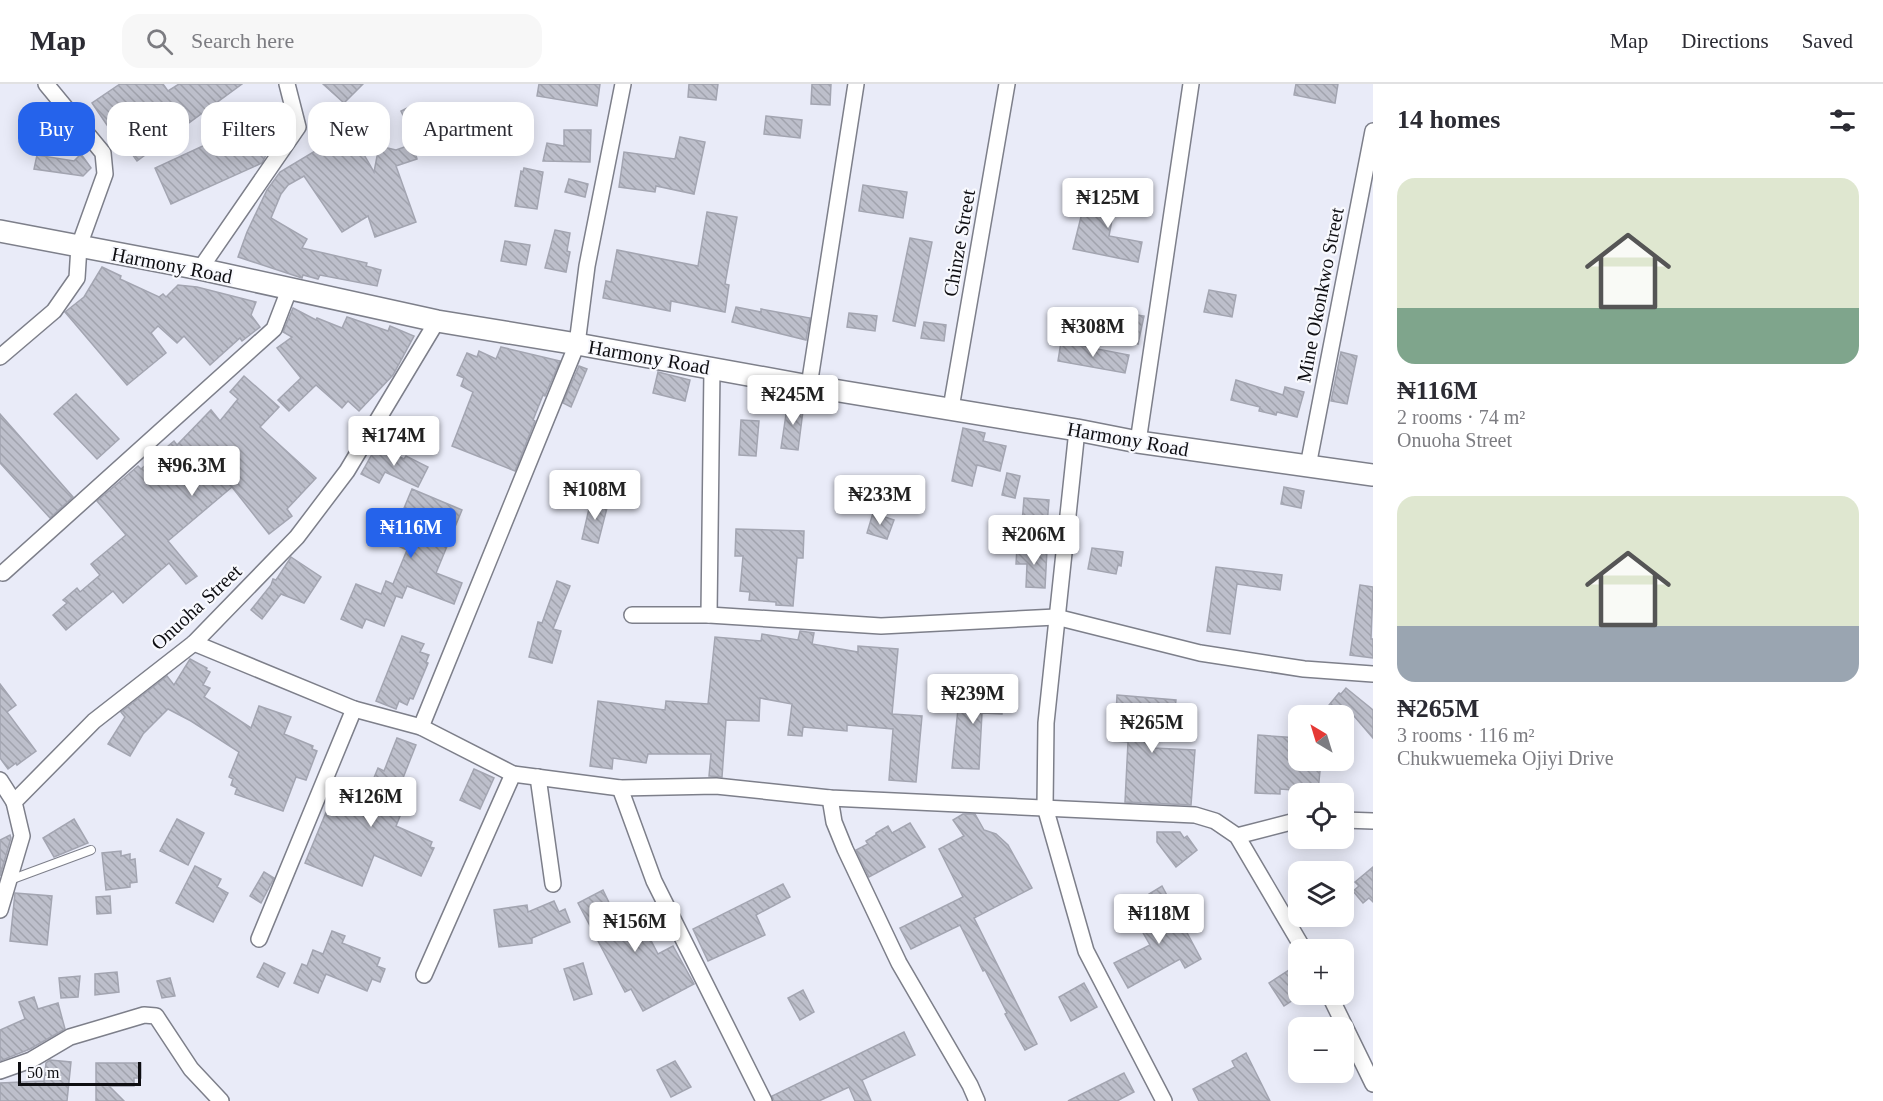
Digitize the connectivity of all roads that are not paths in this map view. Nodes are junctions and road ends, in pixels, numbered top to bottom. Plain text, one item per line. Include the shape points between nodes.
1 (46, 84) edge
2 (287, 84) edge
3 (623, 84) edge
4 (856, 84) edge
5 (1007, 84) edge
6 (1191, 84) edge
7 (1373, 131) edge
8 (0, 231) edge
9 (79, 246) junction
10 (200, 269) junction
11 (289, 290) junction
12 (437, 321) junction
13 (577, 344) junction
14 (0, 357) edge
15 (712, 369) junction
16 (809, 386) junction
17 (951, 408) junction
18 (1077, 430) junction
19 (1138, 442) junction
20 (1308, 466) junction
21 (1373, 475) edge
22 (3, 573) dead end
23 (632, 615) dead end
24 (709, 615) junction
25 (1056, 617) junction
26 (194, 643) junction
27 (1373, 674) edge
28 (354, 709) junction
29 (421, 727) junction
30 (513, 774) junction
31 (538, 777) junction
32 (0, 780) edge
33 (620, 788) junction
34 (830, 798) junction
35 (14, 802) junction
36 (1046, 807) junction
37 (1354, 820) edge
38 (1373, 821) edge
39 (1288, 823) edge
40 (1237, 836) junction
41 (91, 850) dead end
42 (10, 880) junction
43 (553, 884) dead end
44 (0, 910) edge
45 (259, 939) dead end
46 (1298, 939) edge
47 (424, 975) dead end
48 (1334, 1005) edge
49 (0, 1071) edge
50 (1373, 1084) edge
51 (221, 1101) edge
52 (764, 1101) edge
53 (977, 1101) edge
54 (1164, 1101) edge

1 - 9 street via 103,153 105,174
2 - 10 street via 298,127
3 - 13 street via 587,266
4 - 16 street
5 - 17 street, Chinze Street
6 - 19 street
7 - 20 street, Mine Okonkwo Street
8 - 9 main road, Harmony Road
9 - 10 main road, Harmony Road
9 - 14 street via 77,278 72,286 54,311
10 - 11 main road, Harmony Road
11 - 12 main road, Harmony Road
11 - 22 street via 274,329
12 - 13 main road, Harmony Road
12 - 26 street, Onuoha Street via 333,490 297,537
13 - 15 main road, Harmony Road
13 - 29 street
15 - 16 main road, Harmony Road
15 - 24 street
16 - 17 main road, Harmony Road
17 - 18 main road, Harmony Road
18 - 19 main road, Harmony Road
18 - 25 street
19 - 20 main road, Harmony Road
20 - 21 main road, Harmony Road
23 - 24 street
24 - 25 street via 881,626
25 - 27 street via 1200,653 1304,669
25 - 36 street via 1046,723
26 - 28 street
26 - 35 street, Onuoha Street via 94,721
28 - 29 street
28 - 45 street
29 - 30 street
30 - 31 street
30 - 47 street
31 - 33 street
31 - 43 street
32 - 35 street
33 - 34 street via 716,786
33 - 52 street via 654,881
34 - 36 street
34 - 53 street via 845,849 899,963
35 - 42 street via 22,836
36 - 40 street via 1195,815
36 - 54 street via 1086,951
37 - 38 street
39 - 40 street
40 - 46 street
41 - 42 lane
42 - 44 street
48 - 50 street
49 - 51 street via 31,1060 70,1037 144,1015 156,1016 191,1069

